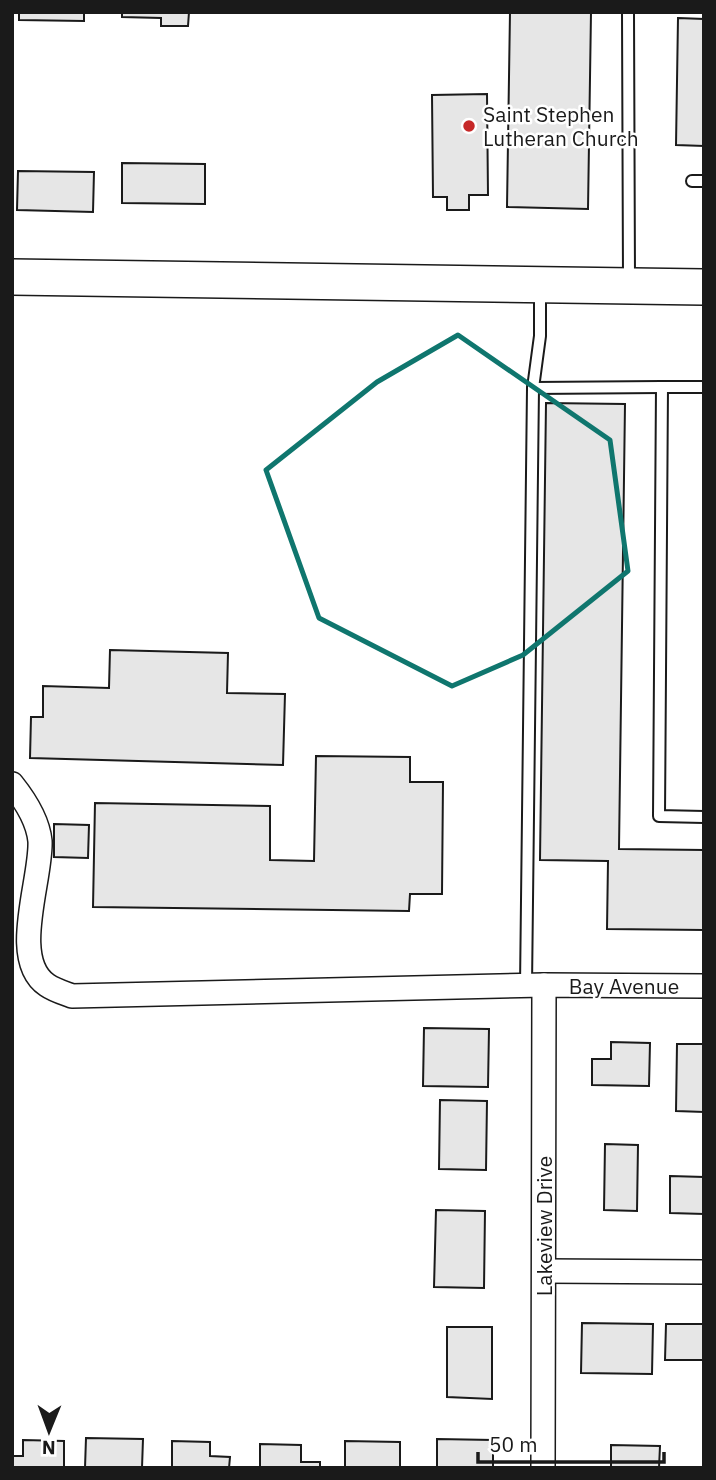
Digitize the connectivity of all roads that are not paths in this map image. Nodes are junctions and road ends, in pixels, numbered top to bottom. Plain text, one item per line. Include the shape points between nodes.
1 (628, 12) edge
2 (12, 277) edge
3 (540, 285) junction
4 (629, 286) junction
5 (704, 287) edge
6 (662, 387) junction
7 (704, 387) edge
8 (533, 388) junction
9 (12, 784) edge
10 (704, 817) edge
11 (535, 985) junction
12 (704, 986) edge
13 (545, 1271) junction
14 (704, 1272) edge
15 (543, 1468) edge

1 - 4 lane
2 - 3 main road
3 - 4 main road
3 - 8 lane
4 - 5 main road
6 - 7 lane
6 - 8 lane
6 - 10 lane via 659,816
8 - 11 lane
9 - 11 street, Bay Avenue via 26,803 40,840 31,899 29,960 46,985 72,996
11 - 12 street, Bay Avenue
11 - 13 street, Lakeview Drive
13 - 14 street
13 - 15 street, Lakeview Drive

